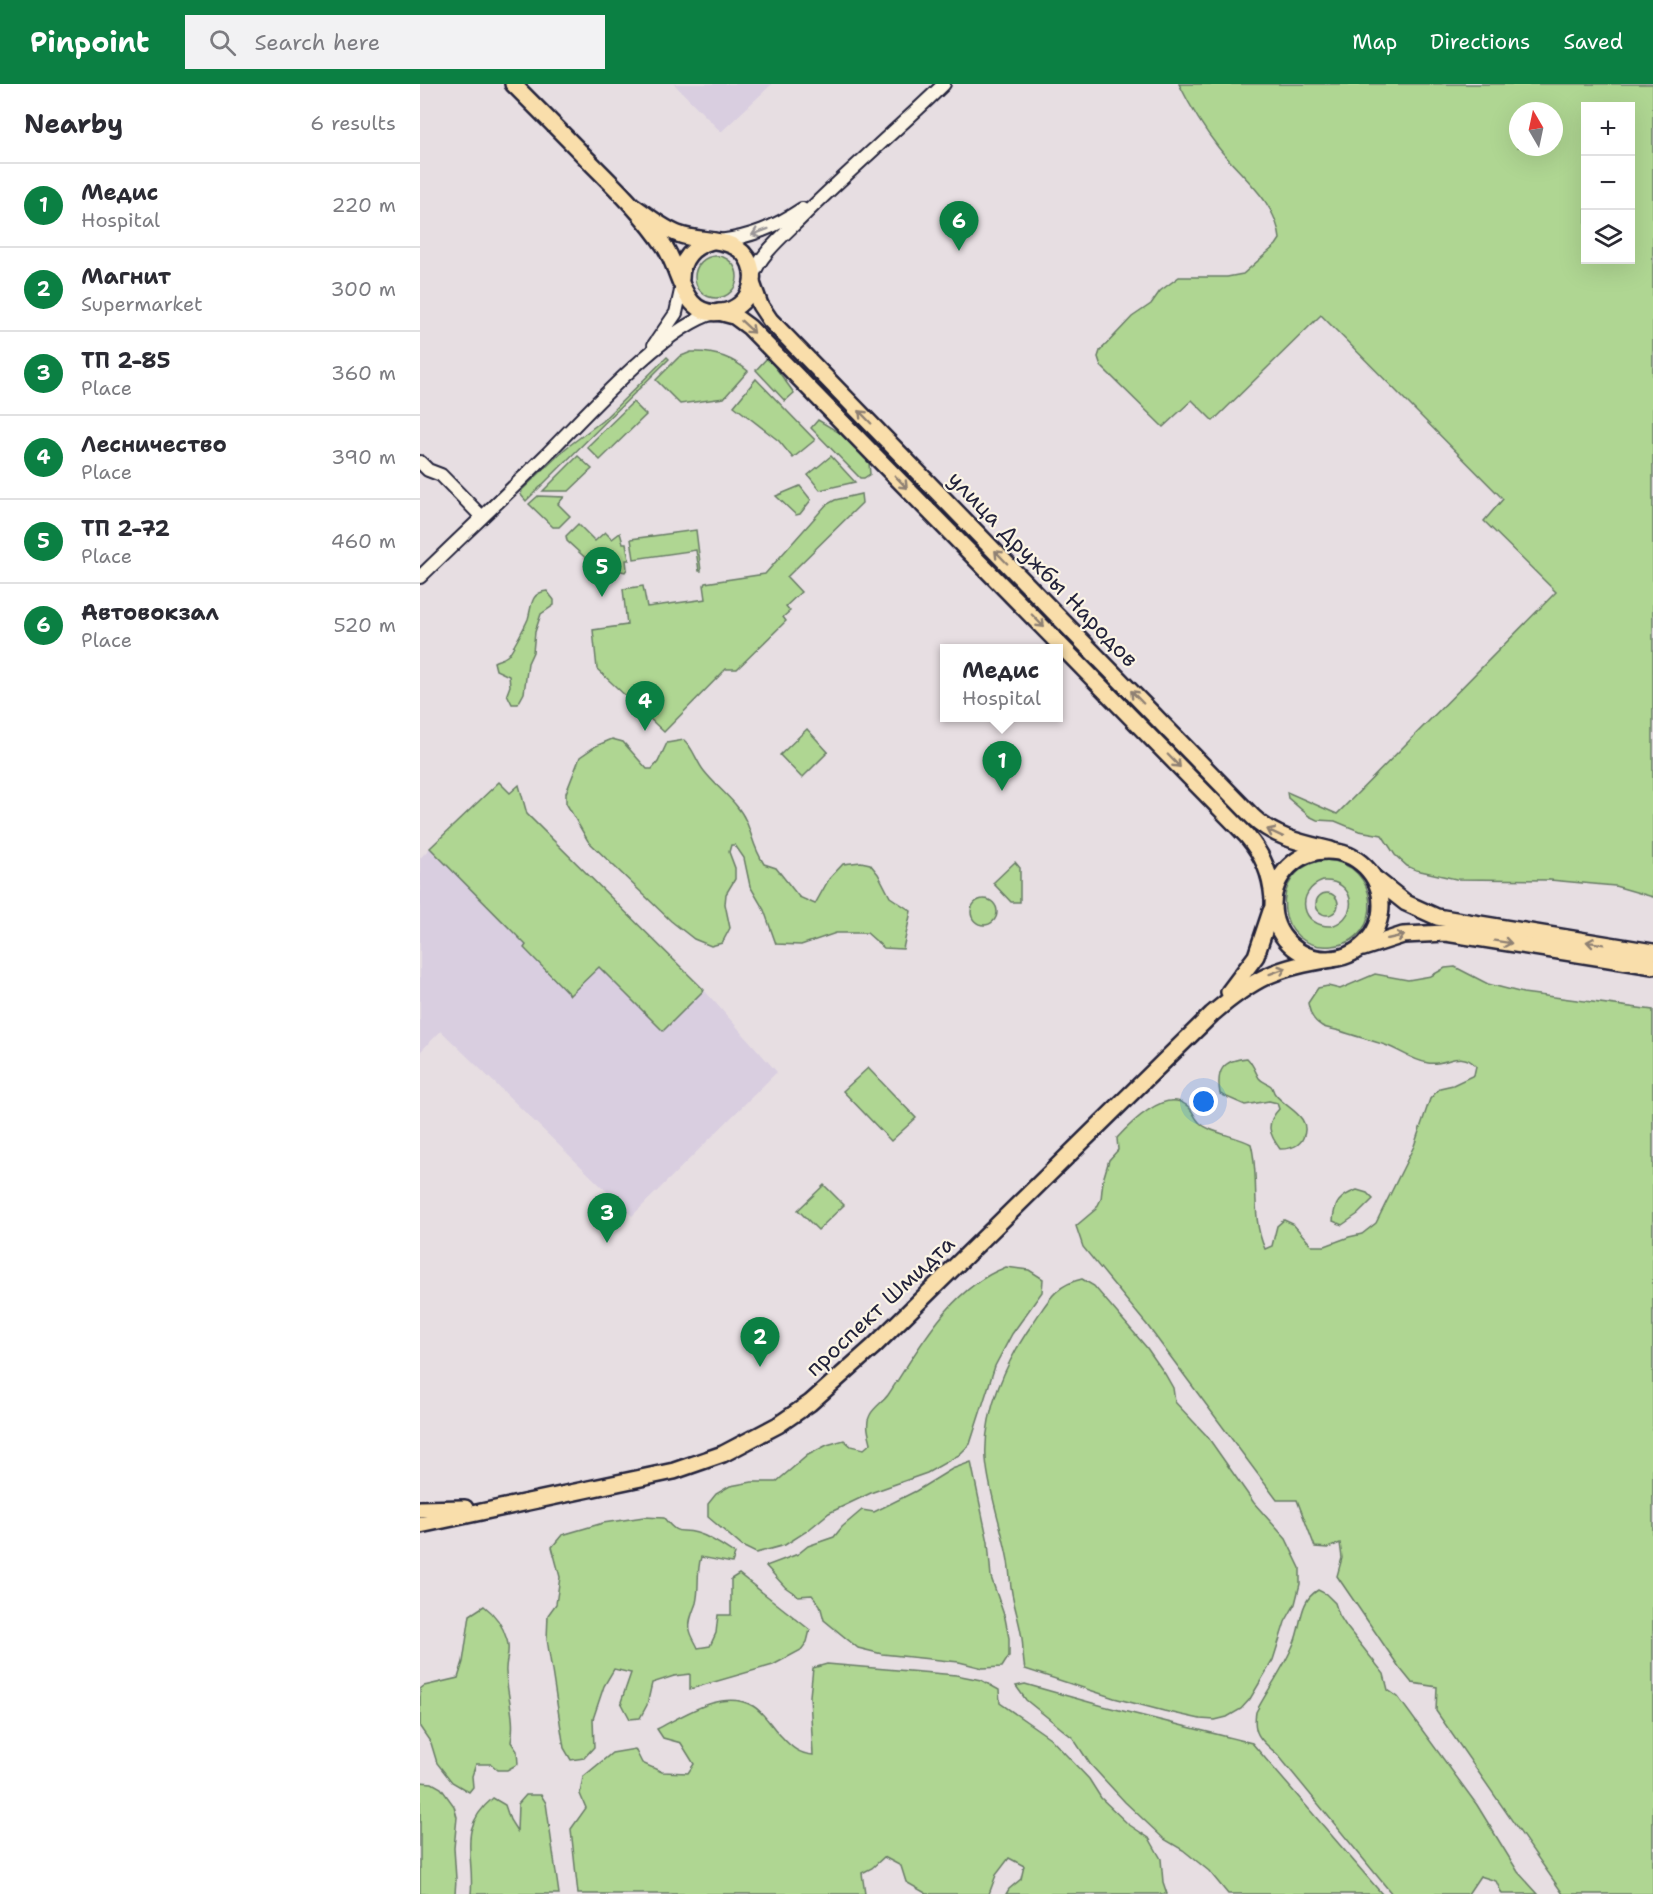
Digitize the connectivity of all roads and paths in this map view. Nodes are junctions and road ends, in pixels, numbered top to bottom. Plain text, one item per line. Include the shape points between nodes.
1 (513, 84) edge
2 (944, 84) edge
3 (828, 191) junction
4 (632, 205) junction
5 (715, 241) junction
6 (752, 281) junction
7 (681, 283) junction
8 (719, 312) junction
9 (638, 364) junction
10 (420, 462) edge
11 (482, 517) junction
12 (420, 577) edge
13 (1059, 644) edge
14 (1063, 648) edge
15 (1331, 850) junction
16 (1374, 878) junction
17 (1272, 902) junction
18 (1653, 952) edge
19 (1349, 954) junction
20 (1332, 959) junction
21 (1653, 966) edge
22 (1212, 1014) junction
23 (507, 1506) junction
24 (420, 1509) edge
25 (420, 1525) edge

1 - 4 main road
2 - 3 street
3 -> 5 street via 771,228 747,237
3 - 6 street via 769,251
4 - 5 main road via 678,234
4 - 7 main road via 666,248
5 - 6 main road via 734,245 743,252
5 - 7 main road via 700,245 687,256
6 - 8 main road via 742,302
15 -> 6 main road, улица Дружбы Народов via 1279,835 1253,817 770,320
7 - 8 main road via 687,298 696,306
7 - 9 street via 673,320
8 - 9 street via 689,324
8 -> 13 main road, улица Дружбы Народов via 734,316 749,327
9 - 11 street
10 - 11 street via 441,475
11 - 12 street
14 -> 17 main road, улица Дружбы Народов via 1247,836 1266,865
15 - 16 main road via 1359,860
15 - 17 main road via 1308,854 1292,863 1280,876
18 -> 16 main road via 1448,920 1406,903
16 - 19 main road via 1381,901 1378,925 1364,944
17 - 20 main road via 1277,928 1292,947 1314,957
17 - 22 main road, проспект Шмидта via 1256,956
19 - 20 main road
19 -> 21 main road via 1391,938 1436,932
22 -> 20 main road, проспект Шмидта via 1243,988 1271,973
22 - 23 main road, проспект Шмидта via 873,1347 778,1425 723,1454 674,1471
23 - 24 main road, проспект Шмидта
23 - 25 main road, проспект Шмидта

